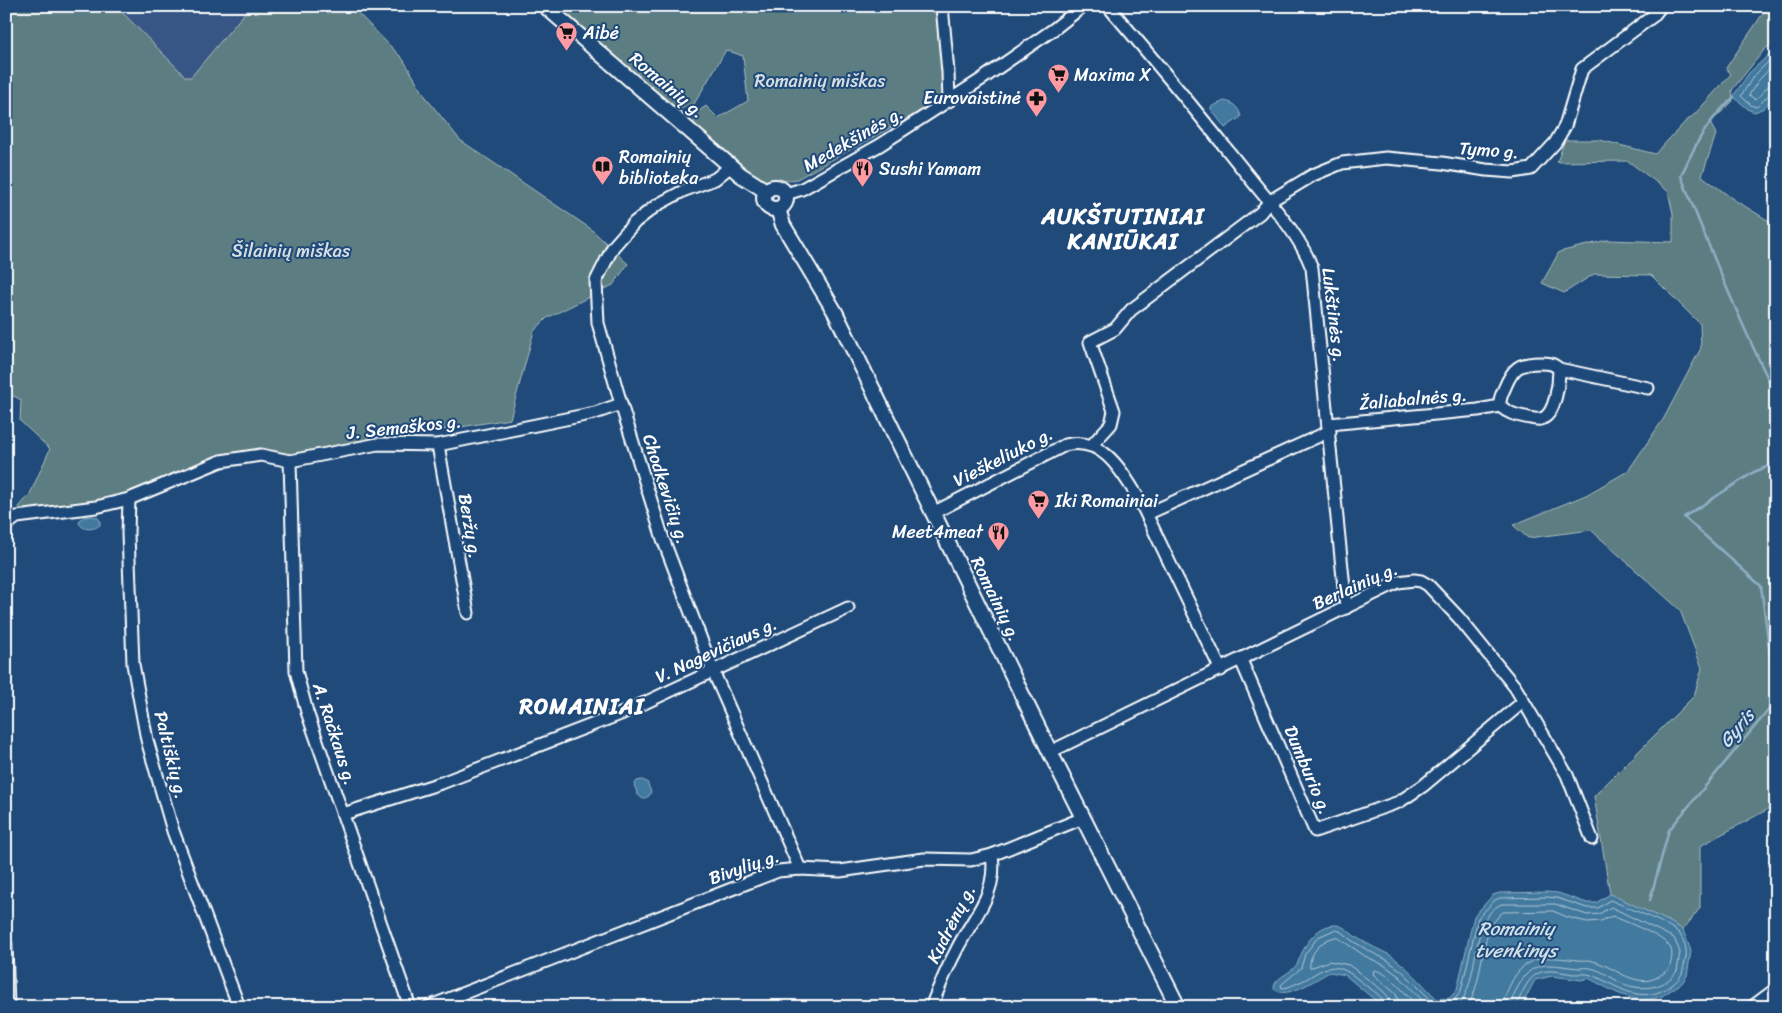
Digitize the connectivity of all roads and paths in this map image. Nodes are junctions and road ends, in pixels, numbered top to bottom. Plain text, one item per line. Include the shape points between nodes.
1 (545, 6) edge
2 (942, 6) edge
3 (1083, 6) edge
4 (1108, 6) edge
5 (1661, 6) edge
6 (949, 101) junction
7 (731, 166) junction
8 (766, 191) junction
9 (786, 194) junction
10 (1270, 201) junction
11 (778, 209) junction
12 (1559, 369) junction
13 (1648, 388) dead end
14 (621, 404) junction
15 (1500, 406) junction
16 (1329, 428) junction
17 (438, 445) junction
18 (1092, 445) junction
19 (290, 461) junction
20 (129, 499) junction
21 (933, 513) junction
22 (1147, 514) junction
23 (6, 525) edge
24 (848, 608) dead end
25 (1346, 608) junction
26 (468, 613) dead end
27 (1241, 660) junction
28 (1221, 670) junction
29 (713, 671) junction
30 (1523, 702) junction
31 (1050, 752) junction
32 (344, 814) junction
33 (1083, 818) junction
34 (1592, 839) dead end
35 (992, 855) junction
36 (800, 869) junction
37 (6, 944) edge
38 (1776, 989) edge
39 (8, 1007) edge
40 (239, 1007) edge
41 (410, 1007) edge
42 (428, 1007) edge
43 (931, 1007) edge
44 (1178, 1007) edge
45 (1752, 1007) edge

1 - 7 main road, Romainių g.
2 - 6 street
3 - 6 street, Medekšinės g.
4 - 10 street, Lukštinės g.
5 - 10 street, Tymo g. via 1653,16 1582,69 1565,126 1555,143 1531,169 1513,172 1486,170 1386,158 1342,163 1313,175
6 - 9 street, Medekšinės g. via 880,145 802,189
7 - 8 main road, Romainių g.
7 - 14 street, Chodkevičių g. via 715,179 685,190 641,217 613,247 596,281 598,323
8 - 9 main road via 777,187
8 - 11 main road via 765,202 770,208
9 - 11 main road via 786,202
10 - 16 street, Lukštinės g. via 1307,255 1312,268
10 - 18 street via 1260,213 1131,310 1116,329 1090,342 1114,411 1111,424
11 - 21 main road, Romainių g. via 783,225 835,312
12 - 13 street
12 - 15 street via 1549,363 1529,363 1518,367 1511,373
12 - 15 street via 1555,401 1546,416 1534,419 1510,414
14 - 17 street, J. Semaškos g. via 595,413
14 - 29 street, Chodkevičių g. via 662,539
15 - 16 street, Žaliabalnės g.
16 - 22 street
16 - 25 street, Lukštinės g.
17 - 19 street, J. Semaškos g. via 378,444
17 - 26 street, Beržų g.
18 - 21 street, Vieškeliuko g. via 1078,442 1065,445
18 - 22 street via 1102,451 1124,476
19 - 20 street, J. Semaškos g. via 261,455 220,461
19 - 32 street, A. Račkaus g. via 296,671 307,712
20 - 23 street, J. Semaškos g. via 96,507 17,517
20 - 40 street, Paltiškių g. via 133,664 147,740 173,831
21 - 31 main road, Romainių g.
22 - 28 street
24 - 29 street, V. Nagevičiaus g.
25 - 27 street, Berlainių g.
25 - 30 street, Berlainių g. via 1398,582 1421,581 1459,618 1515,687
27 - 28 street, Berlainių g.
27 - 30 street, Dumburio g. via 1315,831 1399,802
28 - 31 street, Berlainių g.
29 - 32 street, V. Nagevičiaus g. via 623,713 444,782
29 - 36 street, Chodkevičių g.
30 - 34 street, Berlainių g. via 1567,775
31 - 33 main road, Romainių g.
32 - 41 street, A. Račkaus g.
33 - 35 street, Bivylių g.
33 - 44 main road, Romainių g.
35 - 36 street, Bivylių g. via 971,860 900,861 840,871
35 - 43 street, Kudrėnų g. via 994,866 983,908 959,945
36 - 42 street, Bivylių g. via 768,874
37 - 39 street
38 - 45 street

